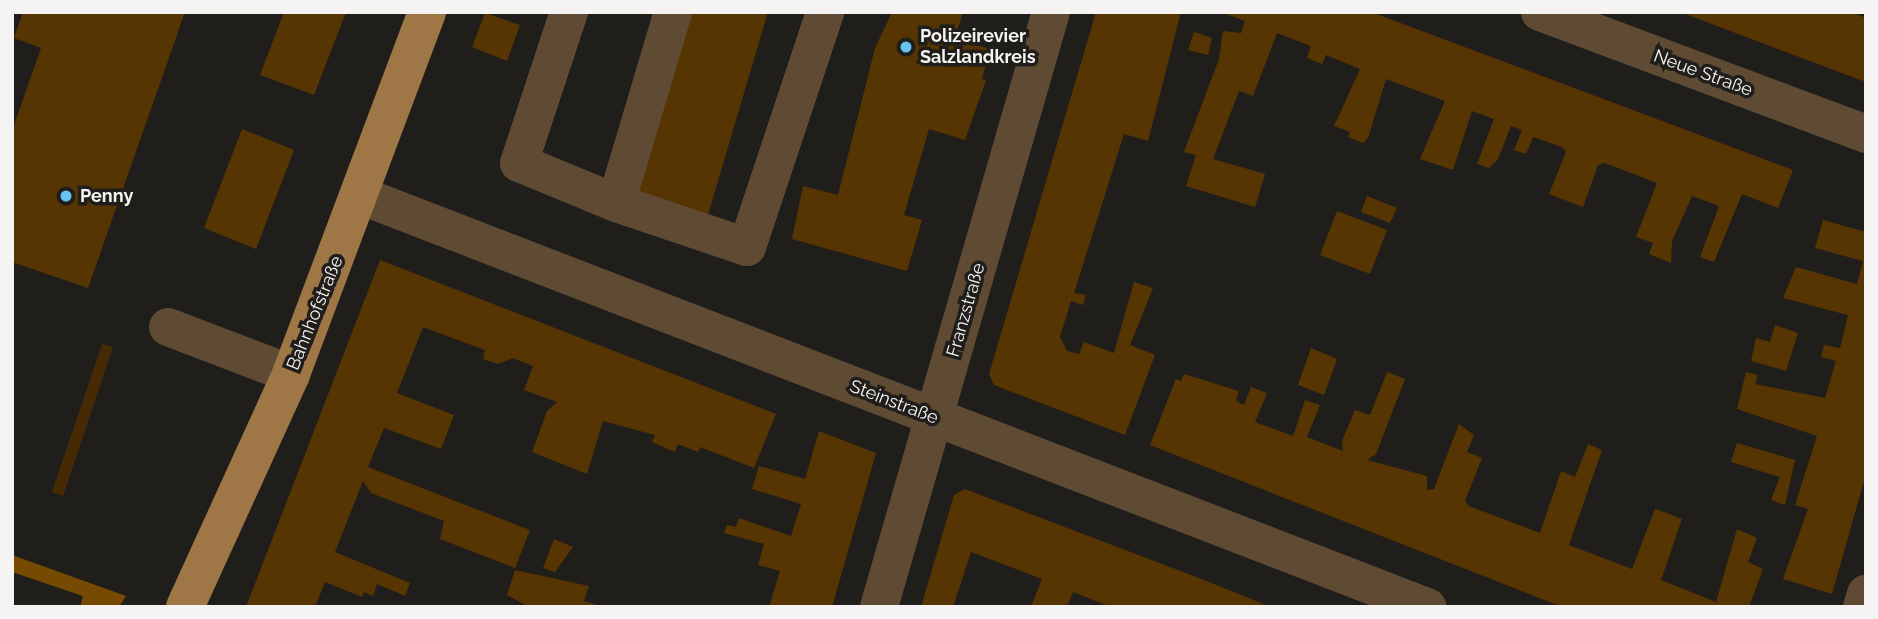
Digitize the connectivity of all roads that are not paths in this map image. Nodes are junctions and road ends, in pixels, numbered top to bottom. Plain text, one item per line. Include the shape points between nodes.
1 (427, 12) edge
2 (569, 12) edge
3 (673, 12) edge
4 (825, 12) edge
5 (1051, 12) edge
6 (1540, 12) edge
7 (1866, 134) edge
8 (362, 196) junction
9 (616, 203) junction
10 (168, 327) dead end
11 (291, 374) junction
12 (934, 418) junction
13 (1866, 594) edge
14 (185, 607) edge
15 (879, 607) edge
16 (1427, 607) edge
17 (1862, 607) edge

1 - 8 main road, Bahnhofstraße
2 - 9 street via 519,163
3 - 9 street
4 - 9 street via 747,247
5 - 12 street, Franzstraße
6 - 7 street, Neue Straße
8 - 11 main road, Bahnhofstraße
8 - 12 street, Steinstraße
10 - 11 street
11 - 14 main road, Bahnhofstraße
12 - 15 street, Franzstraße
12 - 16 street, Steinstraße
13 - 17 street

